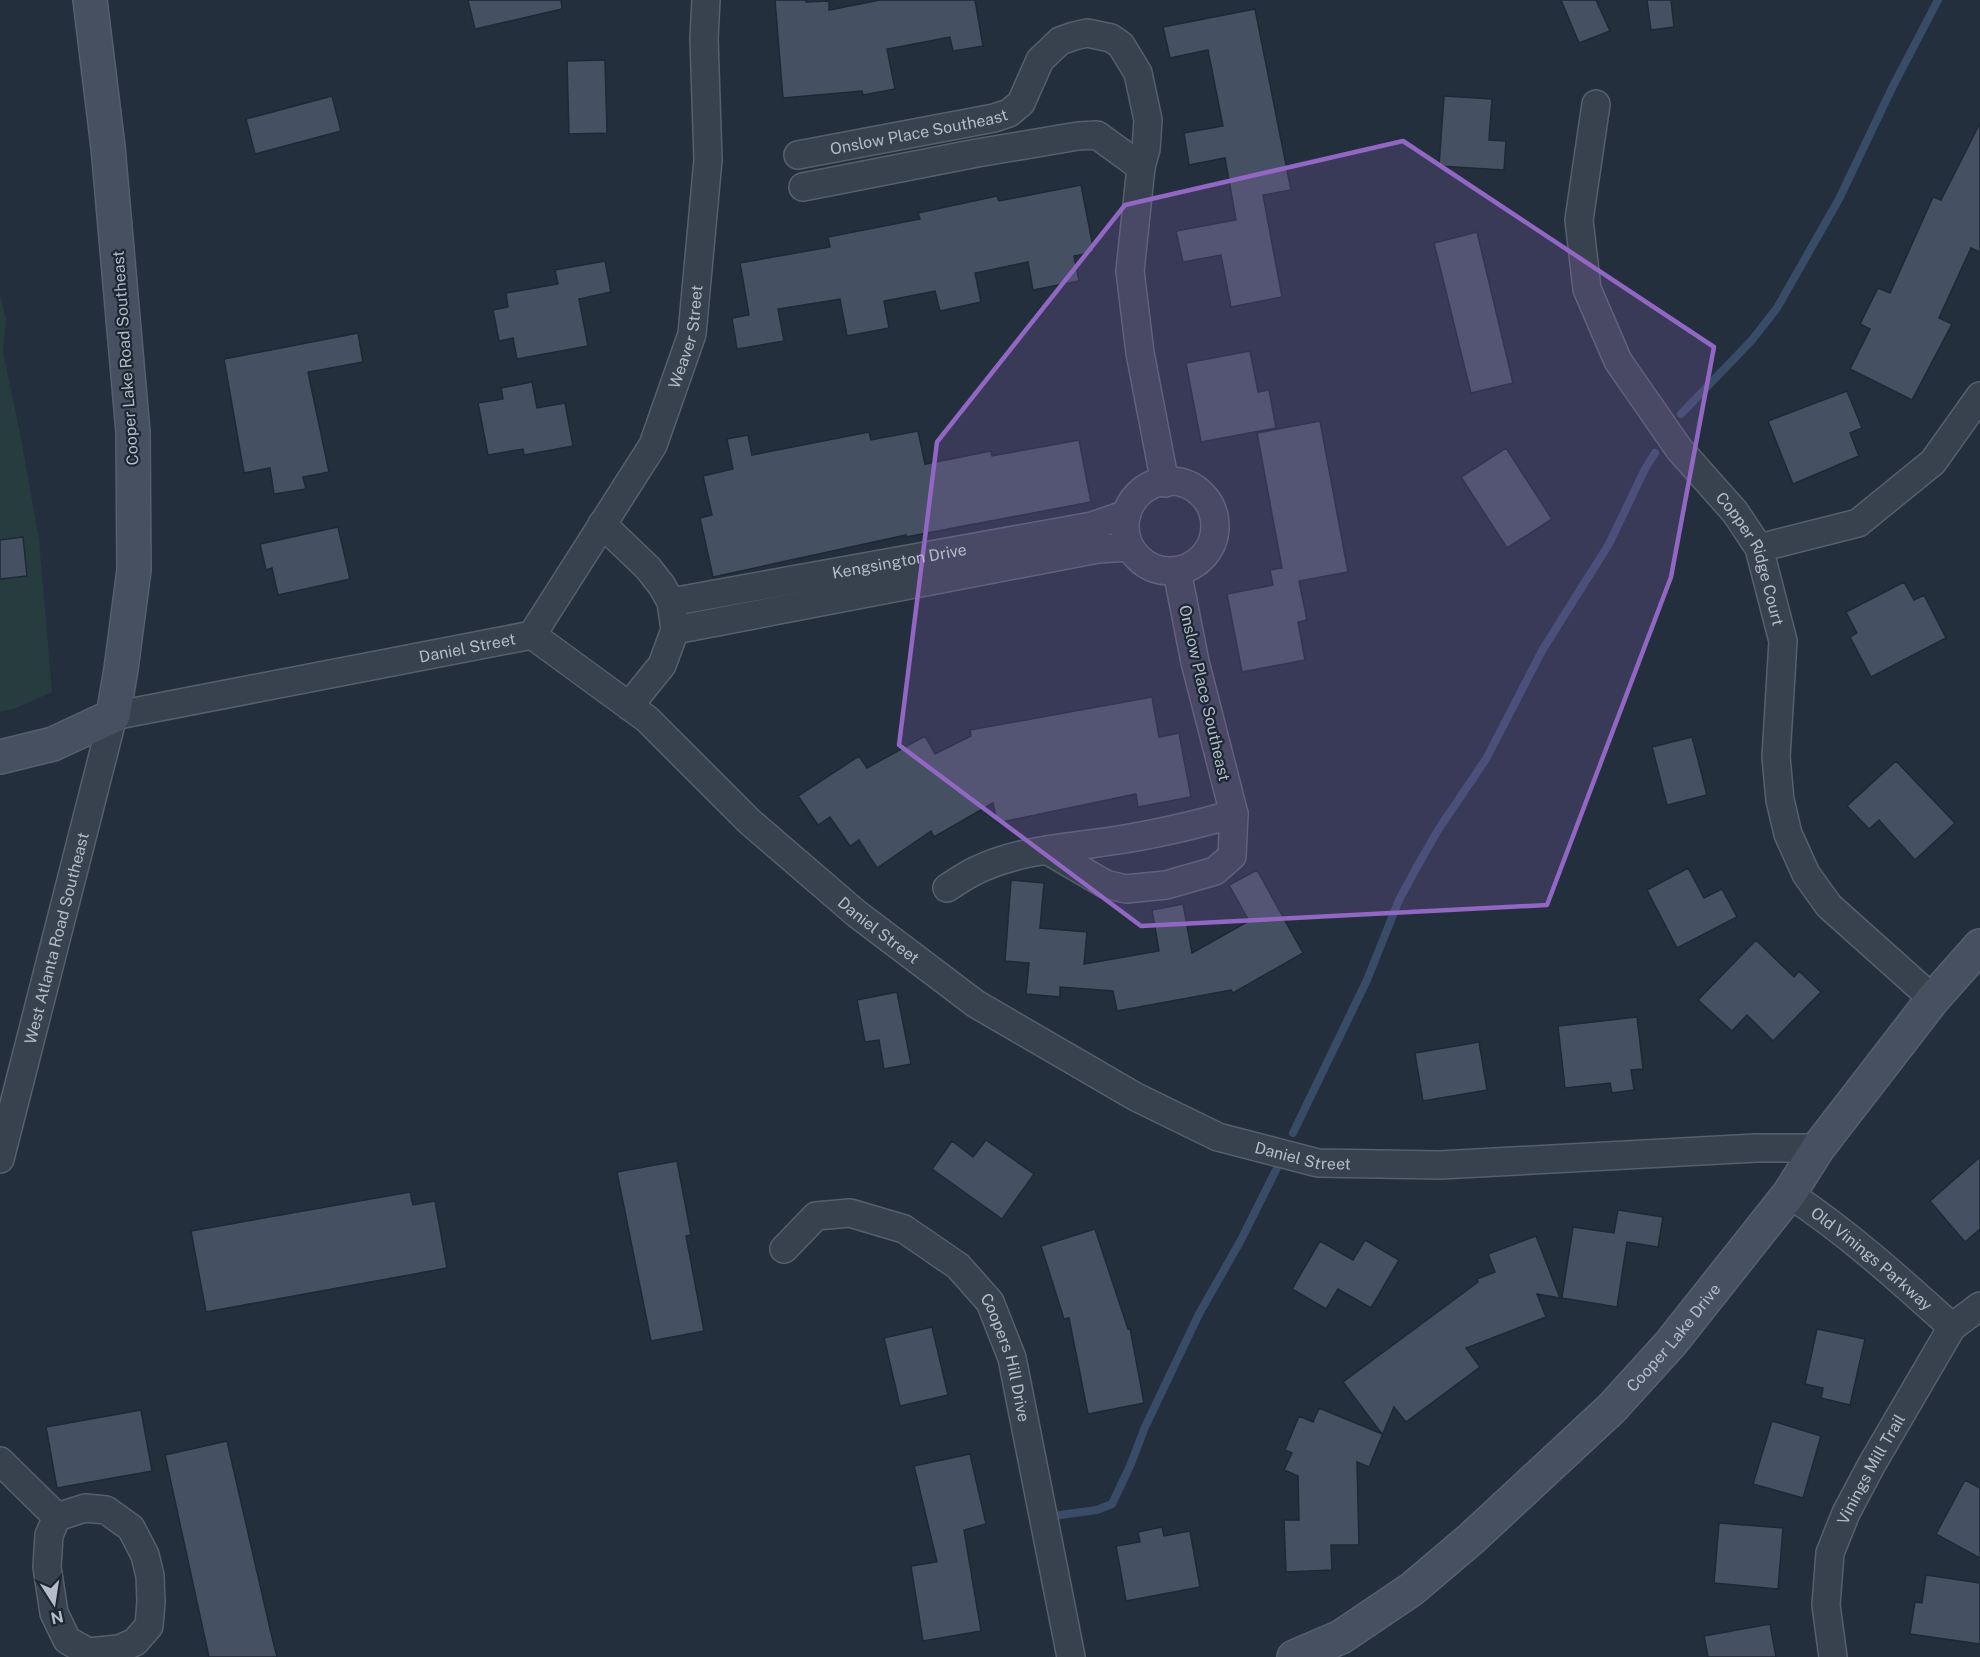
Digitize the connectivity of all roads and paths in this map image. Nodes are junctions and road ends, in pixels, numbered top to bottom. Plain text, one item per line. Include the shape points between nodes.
1 (90, 0) edge
2 (706, 0) edge
3 (1596, 104) dead end
4 (1141, 167) junction
5 (1980, 396) edge
6 (1165, 483) junction
7 (1126, 514) junction
8 (602, 524) junction
9 (1130, 547) junction
10 (1759, 548) junction
11 (1177, 571) junction
12 (671, 602) junction
13 (675, 630) junction
14 (532, 635) junction
15 (629, 706) junction
16 (113, 716) junction
17 (0, 757) edge
18 (1234, 814) junction
19 (1047, 850) junction
20 (947, 888) dead end
21 (1980, 946) edge
22 (1933, 999) junction
23 (1818, 1148) junction
24 (0, 1160) edge
25 (1789, 1194) junction
26 (784, 1249) dead end
27 (1980, 1306) edge
28 (1952, 1327) junction
29 (0, 1461) edge
30 (57, 1517) junction
31 (1343, 1647) edge
32 (1071, 1657) edge
33 (1294, 1657) edge
34 (1833, 1657) edge

1 - 16 street, Cooper Lake Road Southeast via 108,147 134,432 134,570
2 - 8 street, Weaver Street via 708,160 693,334 653,445
3 - 10 street, Copper Ridge Court via 1579,219 1587,289 1618,361 1679,449 1736,512
4 - 4 street, Onslow Place Southeast via 1148,120 1138,73 1121,45 1111,38 1087,33 1050,48 1040,60 1021,103 1009,113 795,145 805,196 997,149 1097,135
4 - 6 street, Onslow Place Southeast via 1130,271 1140,353
5 - 10 street via 1933,462 1858,523
6 - 7 street via 1155,484 1138,495
6 - 11 street via 1174,481 1198,490 1214,513 1216,524 1208,552 1193,566
7 - 9 street
7 - 12 street, Kengsington Drive via 1092,526
8 - 12 street via 648,568
8 - 14 street, Weaver Street
9 - 11 street via 1148,566
9 - 13 street, Kengsington Drive via 1098,549
10 - 22 street, Copper Ridge Court via 1783,641 1776,757 1788,834 1806,874 1829,906
11 - 18 street, Onslow Place Southeast via 1195,662
12 - 13 street
13 - 15 street via 662,665
14 - 15 street, Daniel Street
14 - 16 street, Daniel Street
15 - 23 street, Daniel Street via 647,719 750,822 830,891 976,1004 1136,1097 1218,1137 1318,1163 1440,1165
16 - 17 street, Daniel Street via 53,744
16 - 24 street, West Atlanta Road Southeast
18 - 19 street via 1169,831
18 - 19 street, Onslow Place Southeast via 1232,856 1215,871 1166,885 1126,889 1104,884
19 - 20 street via 976,871
21 - 22 street, Cooper Lake Drive
22 - 23 street, Cooper Lake Drive
23 - 25 street, Cooper Lake Drive
25 - 28 street, Old Vinings Parkway
25 - 31 street, Cooper Lake Drive via 1671,1343 1612,1408 1472,1538
26 - 32 street, Coopers Hill Drive via 816,1216 850,1213 904,1229 958,1266 990,1302 1012,1358
27 - 28 street, Vinings Mill Trail
28 - 34 street, Vinings Mill Trail via 1872,1464 1830,1553 1826,1605
29 - 30 street
30 - 30 street via 49,1535 47,1567 54,1613 67,1640 88,1652 119,1649 135,1642 150,1626 151,1602 145,1555 132,1528 106,1510 86,1508
31 - 33 street, Cooper Lake Drive

